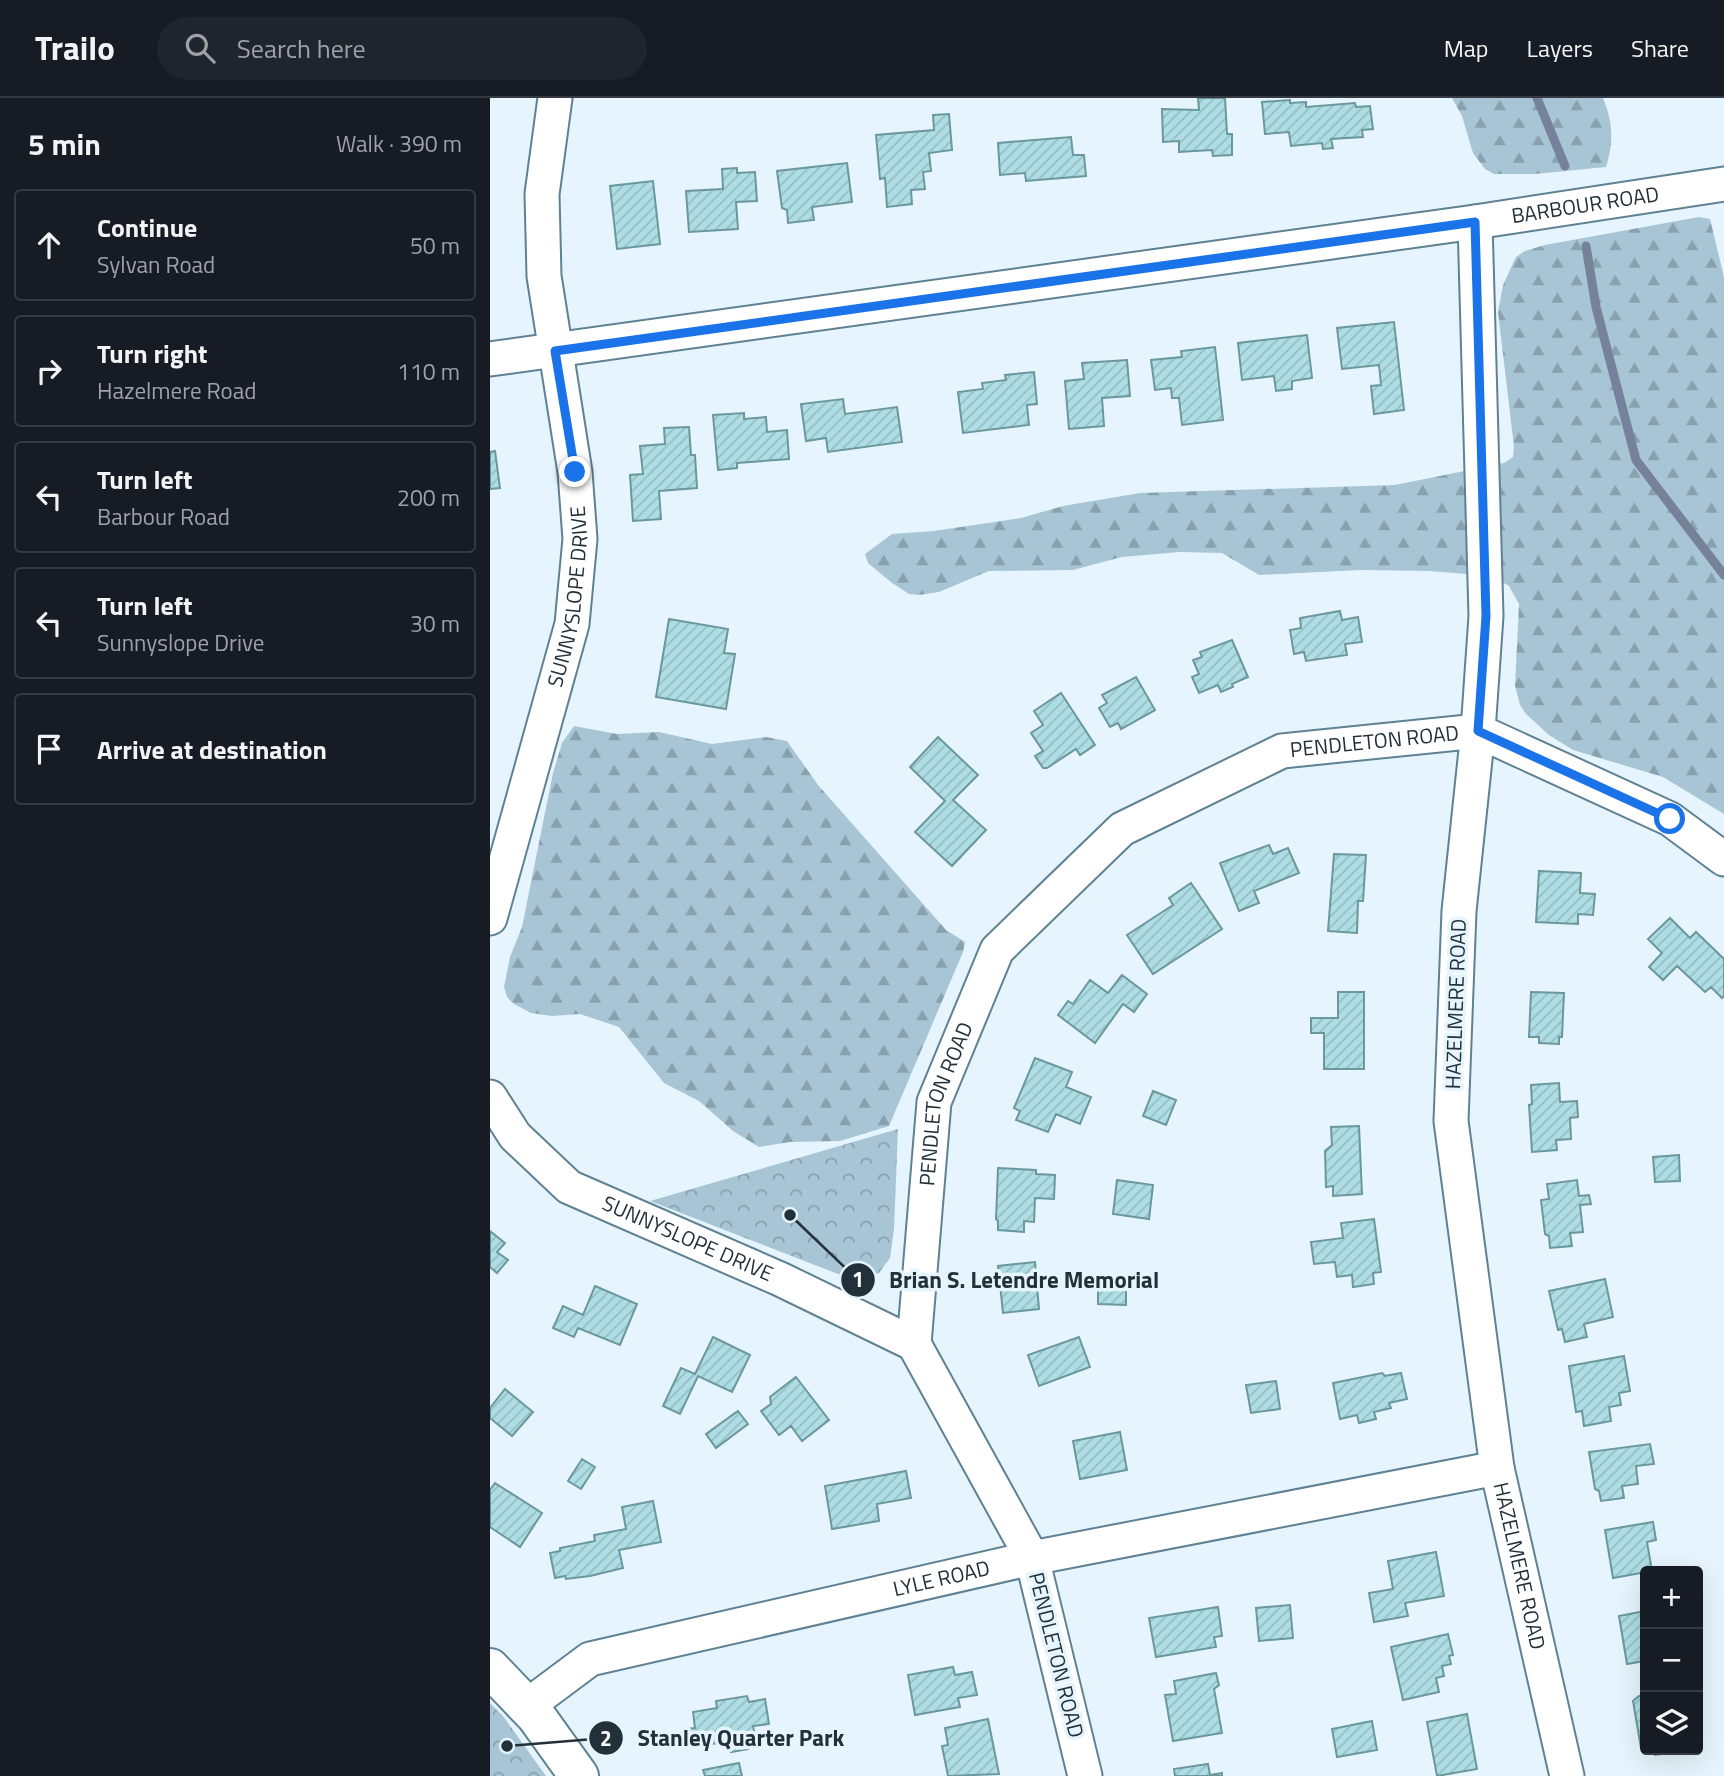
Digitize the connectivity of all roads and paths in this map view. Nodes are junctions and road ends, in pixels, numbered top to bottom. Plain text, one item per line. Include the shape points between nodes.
1 (555, 98) edge
2 (1724, 184) edge
3 (1475, 222) junction
4 (555, 351) junction
5 (490, 359) edge
6 (1478, 731) junction
7 (1724, 859) edge
8 (490, 918) edge
9 (490, 1097) edge
10 (914, 1344) junction
11 (1497, 1468) junction
12 (1032, 1558) junction
13 (490, 1668) edge
14 (527, 1706) junction
15 (579, 1776) edge
16 (1085, 1776) edge
17 (1567, 1776) edge

1 - 4 street, SUNNYSLOPE DRIVE via 542,194 544,276
2 - 3 street, BARBOUR ROAD
3 - 4 street, BARBOUR ROAD
3 - 6 street, HAZELMERE ROAD via 1486,616
4 - 5 street, BARBOUR ROAD
4 - 8 street, SUNNYSLOPE DRIVE via 575,472 580,539 572,624
6 - 7 street via 1670,819
6 - 10 street, PENDLETON ROAD via 1282,751 1122,829 997,950 934,1102
6 - 11 street, HAZELMERE ROAD via 1459,911 1451,1121
9 - 10 street, SUNNYSLOPE DRIVE via 515,1136 569,1187 780,1279
10 - 12 street, PENDLETON ROAD
11 - 12 street, LYLE ROAD
11 - 17 street, HAZELMERE ROAD
12 - 14 street, LYLE ROAD via 590,1659
12 - 16 street, PENDLETON ROAD
13 - 14 main road
14 - 15 main road

